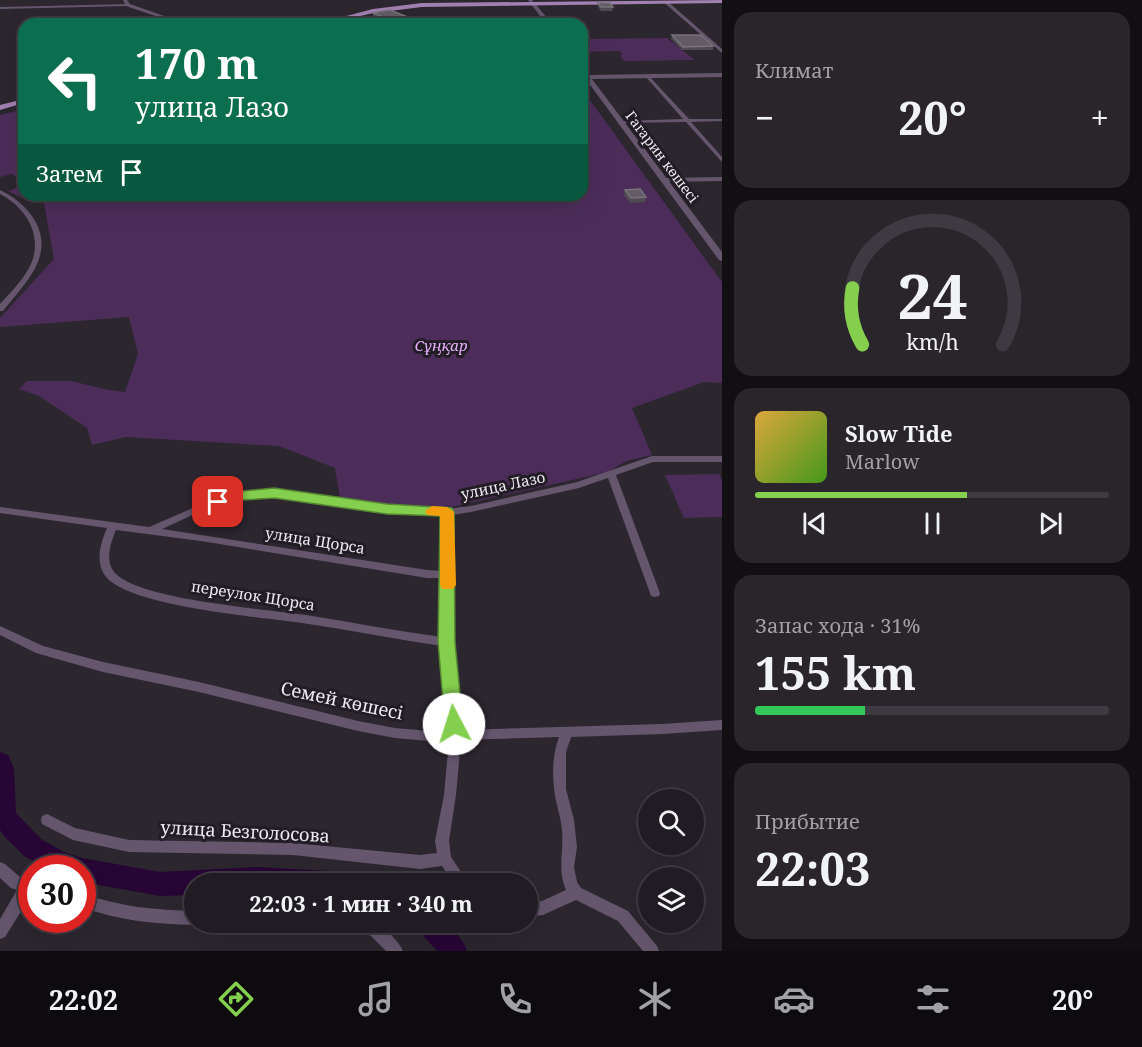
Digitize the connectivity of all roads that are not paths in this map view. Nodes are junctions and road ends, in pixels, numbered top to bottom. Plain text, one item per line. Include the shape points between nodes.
1 (533, 1) edge
2 (722, 1) edge
3 (495, 2) edge
4 (126, 3) edge
5 (667, 3) dead end
6 (0, 8) edge
7 (167, 18) edge
8 (346, 18) edge
9 (545, 18) edge
10 (722, 51) edge
11 (588, 73) edge
12 (722, 75) edge
13 (648, 76) junction
14 (588, 78) edge
15 (18, 103) edge
16 (0, 108) edge
17 (722, 120) edge
18 (687, 121) junction
19 (621, 122) junction
20 (722, 160) edge
21 (722, 179) edge
22 (665, 180) junction
23 (0, 192) edge
24 (722, 258) edge
25 (0, 309) edge
26 (722, 459) edge
27 (612, 475) junction
28 (0, 510) edge
29 (447, 512) junction
30 (113, 526) junction
31 (149, 531) junction
32 (448, 575) junction
33 (655, 593) dead end
34 (0, 630) edge
35 (447, 642) junction
36 (722, 724) edge
37 (567, 732) junction
38 (455, 735) junction
39 (47, 820) dead end
40 (445, 859) junction
41 (0, 869) edge
42 (455, 873) edge
43 (18, 884) edge
44 (576, 893) junction
45 (18, 904) edge
46 (96, 906) edge
47 (538, 909) edge
48 (184, 918) edge
49 (0, 932) edge
50 (378, 933) edge
51 (396, 951) edge
52 (652, 951) edge

1 - 2 main road
1 - 3 main road
1 - 9 street
3 - 8 main road via 392,8
4 - 6 street
4 - 7 street
5 - 10 street
11 - 13 street
12 - 13 street
13 - 18 street
14 - 19 street, Гагарин көшесі
15 - 16 main road
17 - 18 street
18 - 19 street
18 - 20 street
19 - 22 street, Гагарин көшесі
21 - 22 street
22 - 24 street, Гагарин көшесі
23 - 25 street via 29,213 38,248 32,268
26 - 27 street, улица Лазо via 652,459
27 - 29 street, улица Лазо via 471,510
27 - 33 street
28 - 30 street, улица Щорса
29 - 31 street, улица Лазо via 387,509 274,493 218,502
29 - 32 street
30 - 31 street, улица Щорса
30 - 35 street, переулок Щорса via 106,542 104,564 112,577 128,588
31 - 32 street, улица Щорса
32 - 35 street
34 - 38 street, Семей көшесі via 40,650 103,667 358,726 395,733
35 - 38 street
36 - 37 street, Семей көшесі
37 - 38 street, Семей көшесі
37 - 44 street via 560,752 560,789 568,820 567,867
38 - 40 street via 442,841
39 - 40 street, улица Безголосова via 73,834 129,846 293,849 420,862
40 - 42 street
41 - 43 street
44 - 47 street
44 - 52 street via 623,915
45 - 49 street
46 - 48 street via 145,917
50 - 51 street

